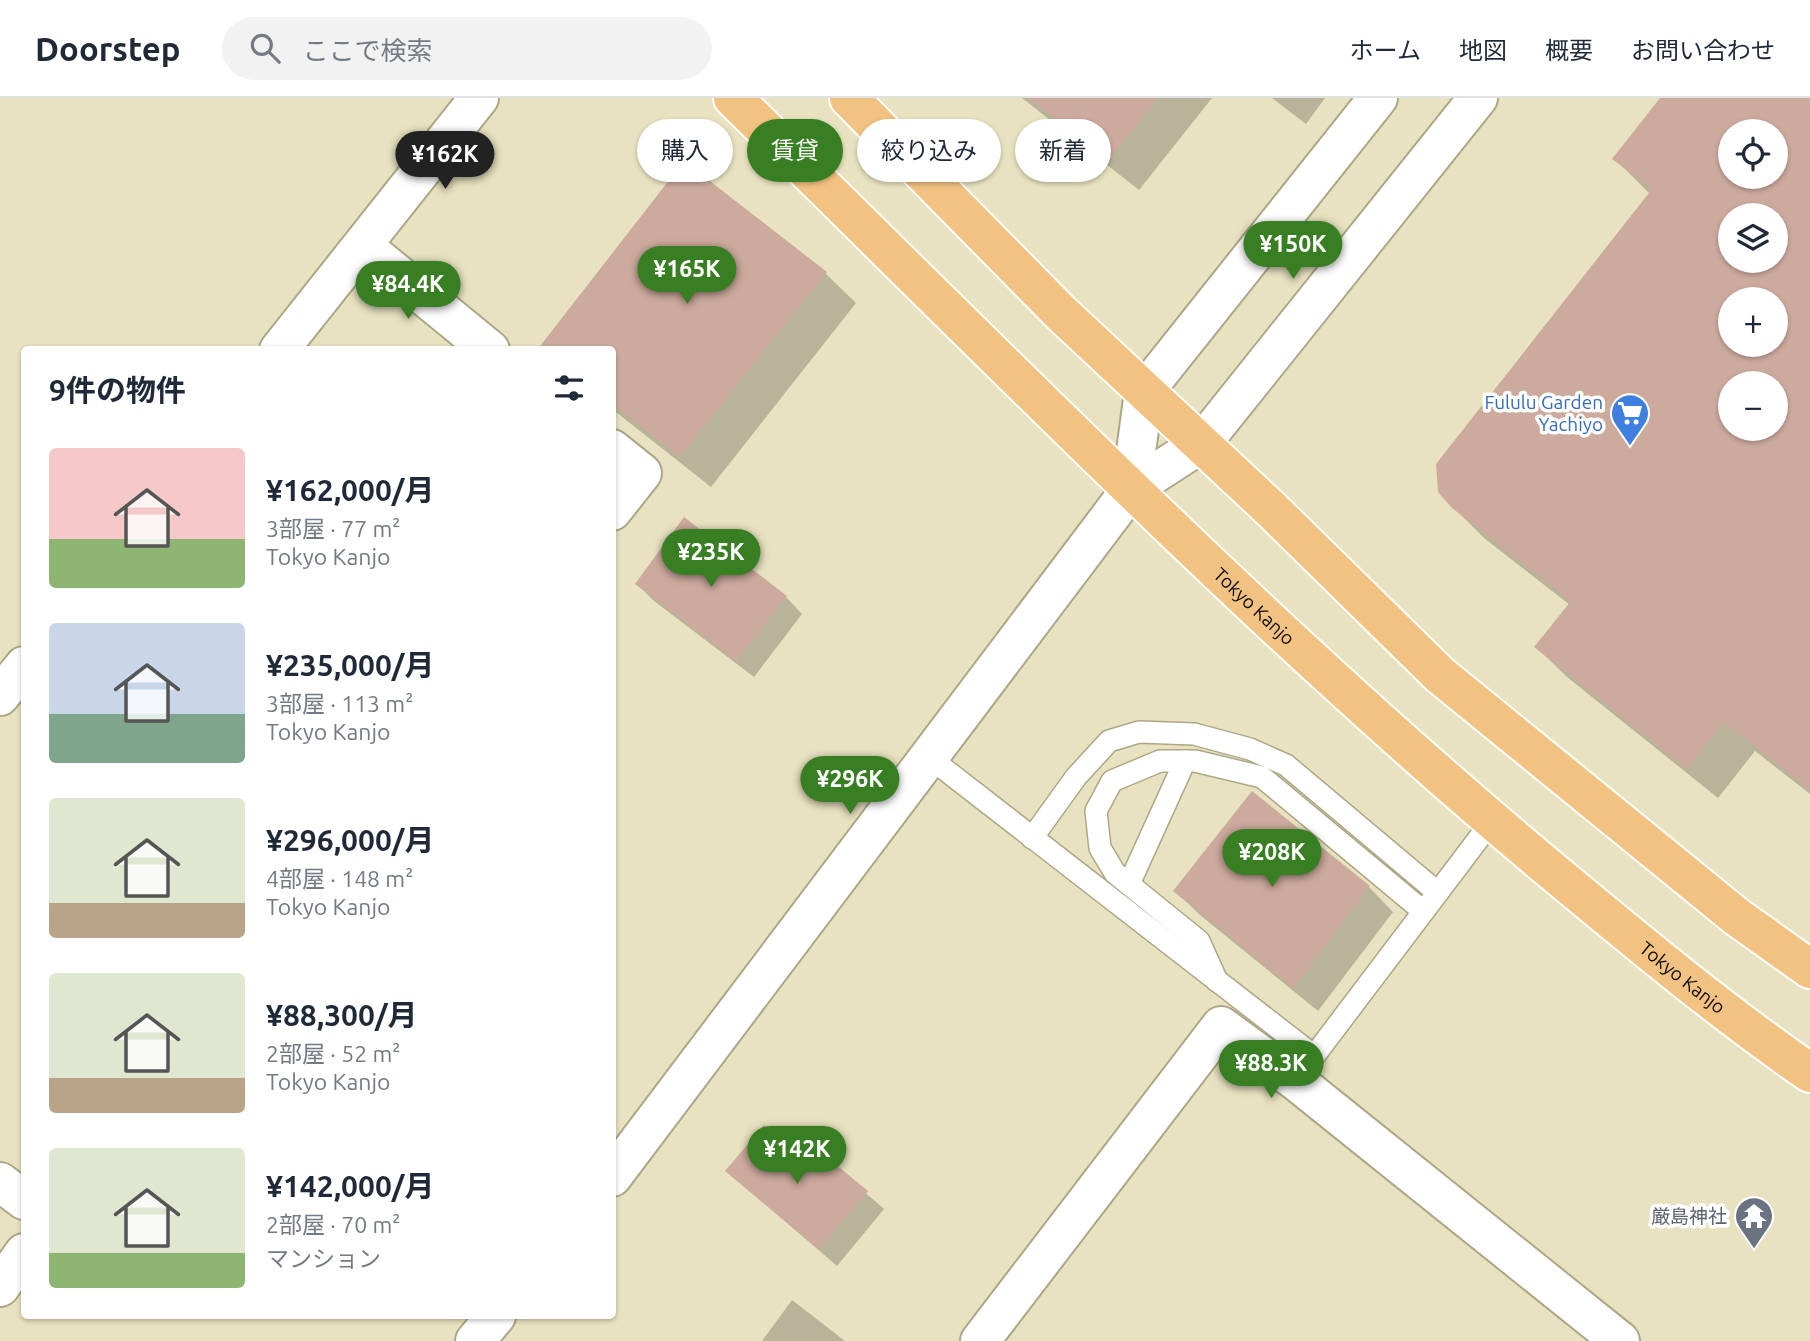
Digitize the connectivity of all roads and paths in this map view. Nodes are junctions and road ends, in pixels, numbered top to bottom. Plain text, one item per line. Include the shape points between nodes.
1 (479, 98) edge
2 (733, 98) edge
3 (849, 98) edge
4 (1378, 98) edge
5 (1478, 98) edge
6 (363, 246) junction
7 (282, 346) edge
8 (485, 346) edge
9 (1144, 392) junction
10 (1202, 443) junction
11 (616, 452) edge
12 (1131, 489) junction
13 (616, 506) edge
14 (21, 670) edge
15 (0, 696) edge
16 (930, 758) junction
17 (1185, 761) junction
18 (1492, 821) junction
19 (1032, 838) junction
20 (1129, 884) junction
21 (1437, 892) junction
22 (1423, 911) junction
23 (1810, 969) edge
24 (1217, 981) junction
25 (1305, 1068) junction
26 (1810, 1073) edge
27 (616, 1172) edge
28 (0, 1182) edge
29 (21, 1198) edge
30 (21, 1257) edge
31 (0, 1287) edge
32 (493, 1319) edge
33 (475, 1341) edge
34 (980, 1341) edge
35 (1620, 1341) edge

1 - 6 street
2 - 12 highway, Tokyo Kanjo
3 - 9 highway
4 - 9 street
5 - 10 street
6 - 7 street
6 - 8 street
9 - 10 highway
9 - 12 street
10 - 12 street
10 - 23 highway via 1440,675 1737,917
11 - 13 street via 642,473
12 - 16 street
12 - 18 highway, Tokyo Kanjo via 1318,668
14 - 15 street
16 - 19 lane
16 - 27 street
17 - 20 lane
17 - 20 lane via 1160,761 1112,781 1096,811 1100,848 1115,873
17 - 22 lane via 1262,777
18 - 21 lane
18 - 26 highway, Tokyo Kanjo via 1641,944
19 - 21 lane via 1108,741 1139,732 1194,734 1250,749 1286,765
19 - 24 lane
20 - 24 lane via 1199,941
21 - 22 lane
22 - 25 lane
24 - 25 lane
25 - 34 street via 1221,1026
25 - 35 street
28 - 29 street
30 - 31 street
32 - 33 street

